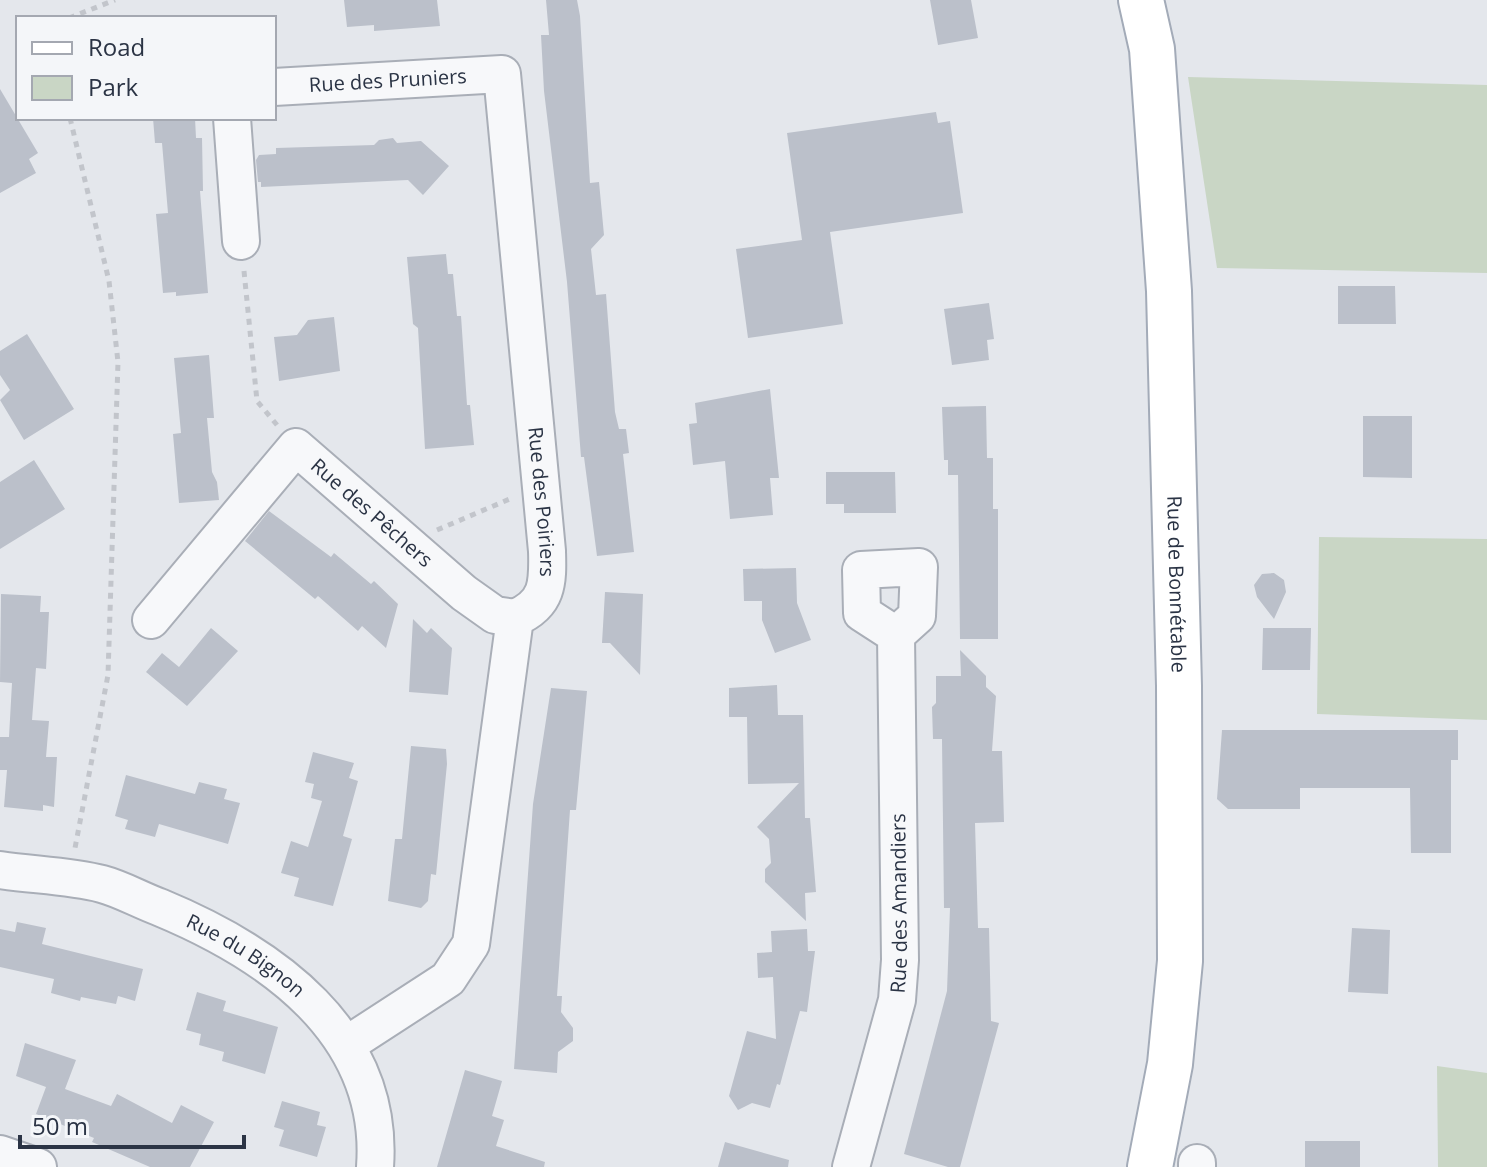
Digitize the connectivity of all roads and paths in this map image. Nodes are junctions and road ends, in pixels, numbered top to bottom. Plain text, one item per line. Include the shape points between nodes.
1 (115, 0) edge
2 (1141, 0) edge
3 (74, 16) edge
4 (502, 74) joint
5 (276, 87) edge
6 (70, 120) edge
7 (232, 120) edge
8 (241, 241) joint
9 (296, 447) junction
10 (541, 486) junction
11 (406, 543) junction
12 (515, 618) junction
13 (151, 620) dead end
14 (896, 635) dead end
15 (0, 870) edge
16 (66, 880) junction
17 (348, 1044) junction
18 (0, 1154) edge
19 (38, 1167) edge
20 (375, 1167) edge
21 (851, 1167) edge
22 (1150, 1167) edge

1 - 3 path
2 - 22 main road, Rue de Bonnétable via 1152,49 1169,291 1179,686 1180,961 1170,1064
4 - 5 street, Rue des Pruniers
4 - 10 street, Rue des Poiriers
6 - 16 path via 109,281 118,362 108,675 84,815
7 - 8 street
8 - 9 path via 257,401
9 - 11 street, Rue des Pêchers
9 - 13 street, Rue des Pêchers
10 - 11 path
10 - 12 street, Rue des Poiriers via 548,583 543,599
11 - 12 street, Rue des Pêchers via 495,615
12 - 17 street via 471,944 448,979
14 - 21 street, Rue des Amandiers via 897,1000
15 - 16 street, Rue du Bignon
16 - 17 street, Rue du Bignon via 103,884 247,949 289,981
17 - 20 street, Rue du Bignon via 375,1125
18 - 19 street

